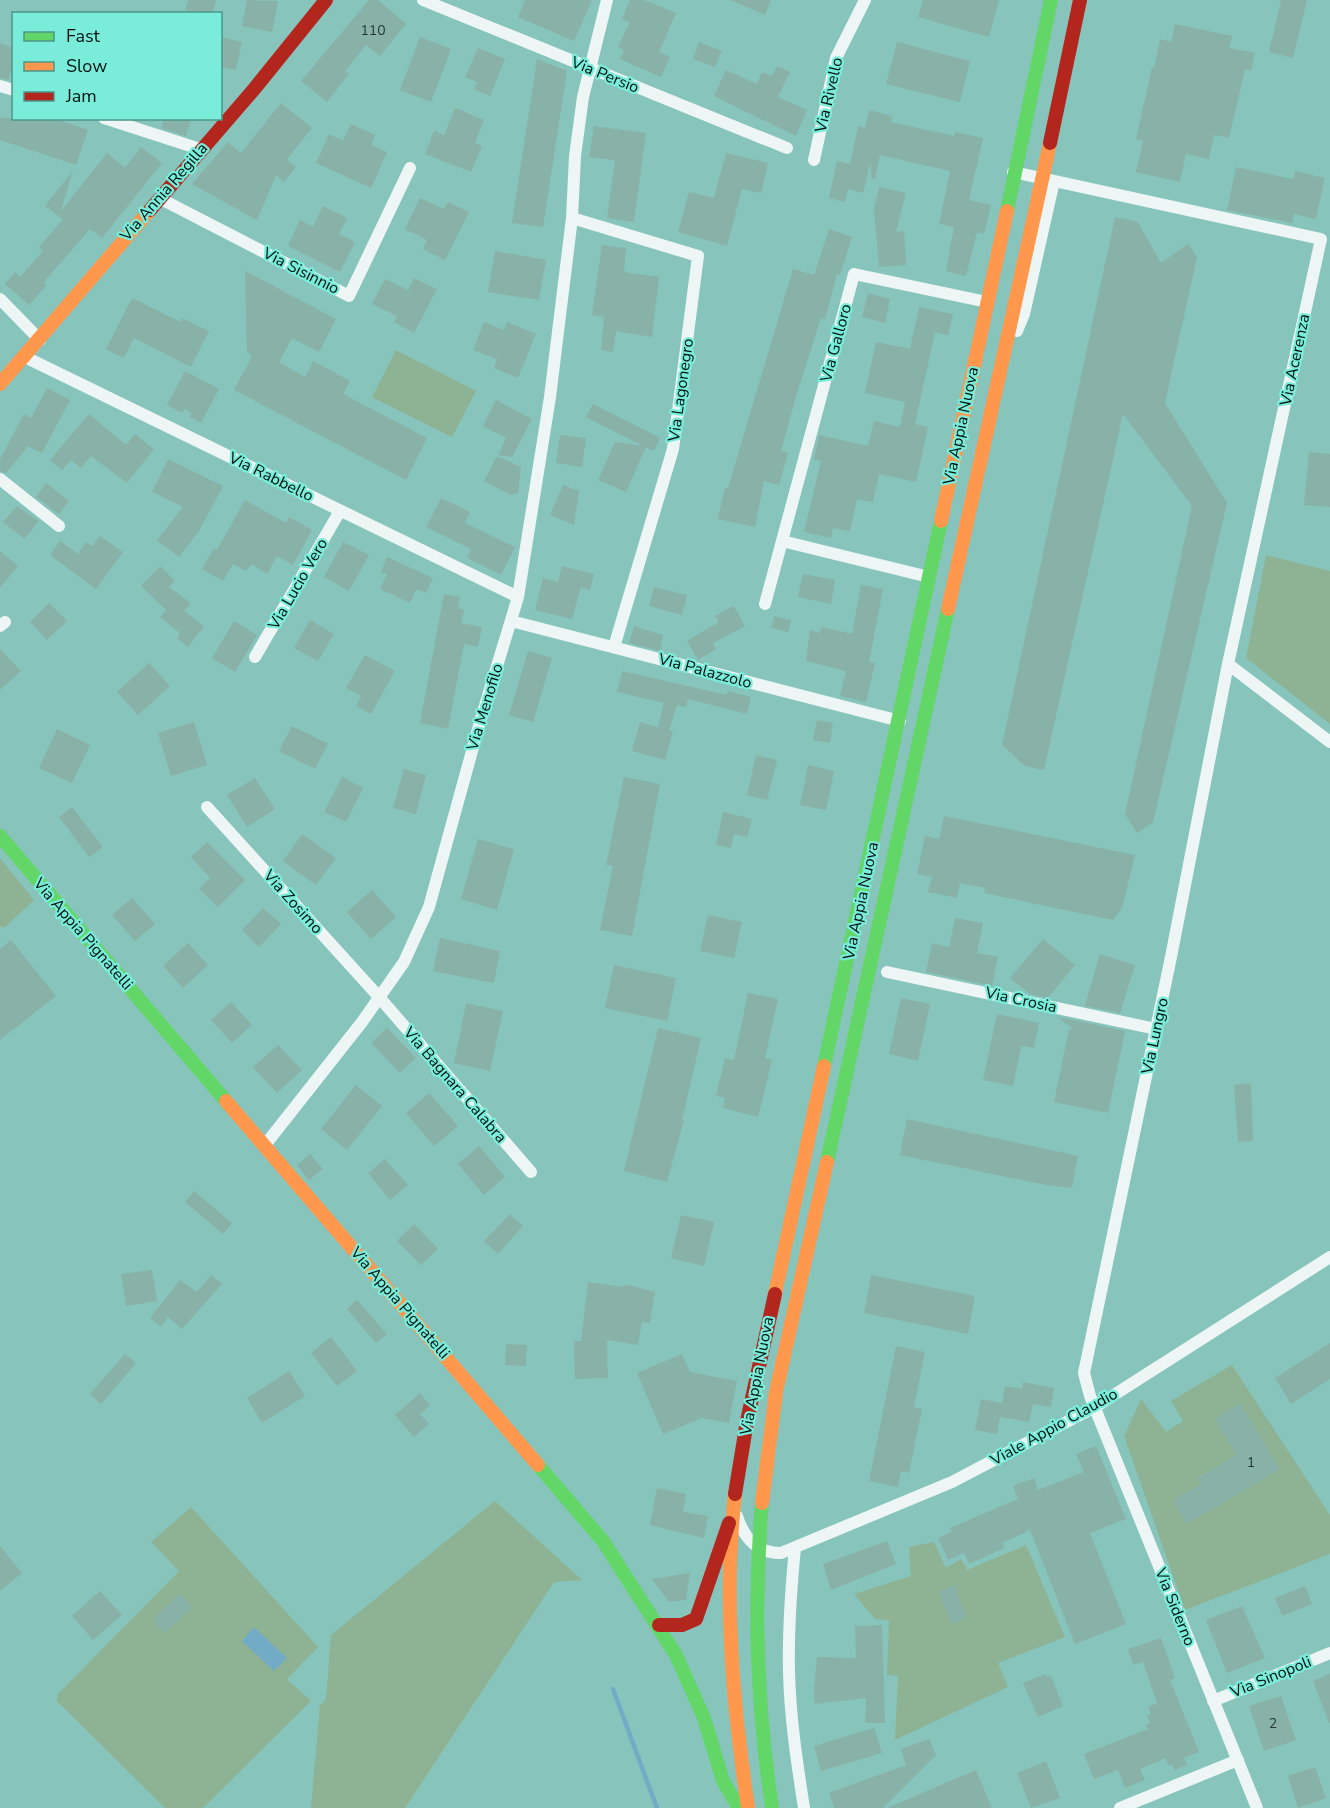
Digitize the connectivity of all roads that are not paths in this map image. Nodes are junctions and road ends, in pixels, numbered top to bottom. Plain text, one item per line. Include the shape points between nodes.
1 (326, 0) edge
2 (423, 0) edge
3 (607, 0) edge
4 (865, 0) edge
5 (1051, 0) edge
6 (1080, 0) edge
7 (589, 69) junction
8 (110, 120) edge
9 (787, 148) dead end
10 (200, 150) junction
11 (814, 160) dead end
12 (410, 168) dead end
13 (1013, 171) junction
14 (1047, 179) junction
15 (159, 198) junction
16 (572, 218) junction
17 (0, 299) edge
18 (987, 302) junction
19 (40, 340) junction
20 (25, 357) junction
21 (0, 384) edge
22 (0, 479) edge
23 (340, 511) junction
24 (59, 526) dead end
25 (782, 541) junction
26 (929, 577) junction
27 (518, 597) junction
28 (765, 604) dead end
29 (511, 621) junction
30 (614, 647) junction
31 (255, 657) dead end
32 (1228, 664) junction
33 (900, 722) junction
34 (1330, 742) edge
35 (207, 807) dead end
36 (0, 836) edge
37 (887, 972) dead end
38 (379, 997) junction
39 (1156, 1029) junction
40 (266, 1145) junction
41 (531, 1172) dead end
42 (1330, 1257) edge
43 (1095, 1407) junction
44 (734, 1507) junction
45 (758, 1548) junction
46 (795, 1548) junction
47 (659, 1625) junction
48 (1330, 1653) edge
49 (1213, 1701) junction
50 (1238, 1760) junction
51 (739, 1808) edge
52 (748, 1808) edge
53 (772, 1808) edge
54 (804, 1808) edge
55 (1120, 1808) edge
56 (1257, 1808) edge

1 - 10 main road, Via Annia Regilla
2 - 7 street, Via Persio
3 - 7 street, Via Menofilo
4 - 11 street, Via Rivello via 836,58
5 - 13 main road, Via Appia Nuova
6 - 14 main road, Via Appia Nuova
7 - 9 street, Via Persio
7 - 16 street, Via Menofilo via 575,156
8 - 10 street
10 - 15 main road, Via Annia Regilla
12 - 15 street, Via Sisinnio via 349,296
13 - 14 street, Via Acerenza
13 - 18 main road, Via Appia Nuova
14 - 32 street, Via Acerenza via 1321,239
14 - 45 main road, Via Appia Nuova via 782,1361 763,1485
15 - 19 main road, Via Annia Regilla
16 - 27 street, Via Menofilo via 550,397
16 - 30 street, Via Lagonegro via 698,256 673,449
17 - 19 street
18 - 25 street, Via Galloro via 854,274
18 - 26 main road, Via Appia Nuova
19 - 20 main road, Via Annia Regilla
20 - 21 main road, Via Annia Regilla
20 - 23 street, Via Rabbello
22 - 24 street
23 - 27 street, Via Rabbello
23 - 31 street, Via Lucio Vero
25 - 26 street
25 - 28 street, Via Galloro
26 - 33 main road, Via Appia Nuova
27 - 29 street, Via Menofilo
29 - 30 street, Via Palazzolo
29 - 38 street, Via Menofilo via 429,907 404,962
30 - 33 street, Via Palazzolo
32 - 34 street
32 - 39 street, Via Lungro
33 - 44 main road, Via Appia Nuova via 755,1378
35 - 38 street, Via Zosimo
36 - 40 main road, Via Appia Pignatelli
37 - 39 street, Via Crosia
38 - 40 street, Via Menofilo
38 - 41 street, Via Bagnara Calabra
39 - 43 street, Via Lungro via 1084,1366
40 - 47 main road, Via Appia Pignatelli via 584,1517
42 - 43 street, Viale Appio Claudio
43 - 46 street, Viale Appio Claudio via 952,1482
43 - 49 street, Via Siderno
44 - 45 street via 741,1530
44 - 47 main road via 699,1615 687,1624
44 - 52 main road, Via Appia Nuova via 732,1680
45 - 46 street, Viale Appio Claudio via 781,1553
45 - 53 main road, Via Appia Nuova via 757,1682
46 - 54 street via 789,1673 793,1739
47 - 51 main road, Via Appia Pignatelli via 686,1674 723,1781
48 - 49 street, Via Sinopoli
49 - 50 street, Via Siderno
50 - 55 street
50 - 56 street, Via Siderno

